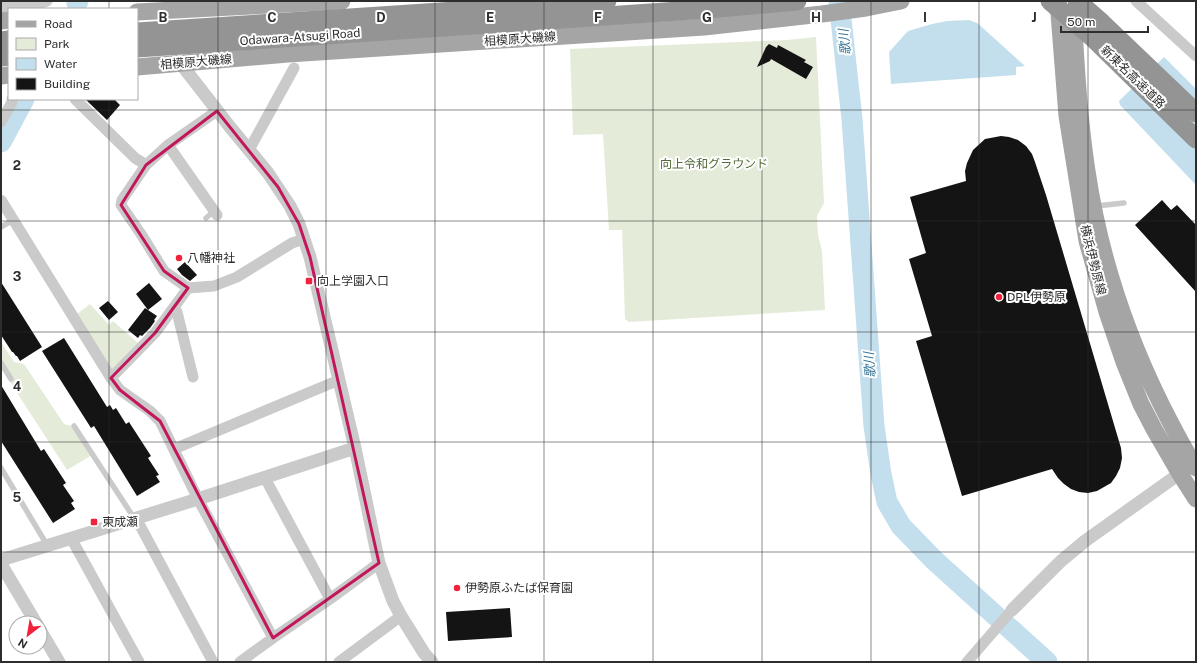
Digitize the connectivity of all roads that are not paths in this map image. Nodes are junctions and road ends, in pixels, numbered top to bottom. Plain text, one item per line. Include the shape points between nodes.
1 (47, 1) edge
2 (342, 1) edge
3 (607, 1) edge
4 (797, 1) edge
5 (901, 1) edge
6 (1050, 1) edge
7 (1058, 1) edge
8 (1072, 1) edge
9 (1077, 1) edge
10 (1136, 1) edge
11 (319, 2) edge
12 (1, 7) edge
13 (140, 8) edge
14 (138, 32) edge
15 (138, 48) edge
16 (1196, 56) edge
17 (181, 64) junction
18 (138, 67) edge
19 (294, 68) dead end
20 (12, 100) edge
21 (76, 100) edge
22 (217, 111) junction
23 (1196, 113) edge
24 (1, 122) edge
25 (1196, 139) edge
26 (168, 145) junction
27 (249, 150) junction
28 (146, 165) junction
29 (1, 200) edge
30 (1124, 203) dead end
31 (1093, 206) junction
32 (212, 215) dead end
33 (14, 220) junction
34 (1, 227) edge
35 (304, 239) junction
36 (188, 288) junction
37 (173, 309) junction
38 (1, 363) edge
39 (193, 377) dead end
40 (112, 378) junction
41 (11, 379) dead end
42 (339, 380) junction
43 (74, 426) dead end
44 (355, 448) junction
45 (174, 449) junction
46 (1195, 465) edge
47 (1, 468) edge
48 (1180, 474) junction
49 (265, 478) junction
50 (198, 499) junction
51 (1196, 499) edge
52 (135, 518) junction
53 (71, 538) junction
54 (47, 545) junction
55 (1, 560) edge
56 (379, 563) junction
57 (1, 564) edge
58 (330, 599) junction
59 (1012, 610) joint
60 (31, 615) edge
61 (401, 616) junction
62 (273, 638) junction
63 (48, 643) edge
64 (343, 655) edge
65 (59, 662) edge
66 (139, 662) edge
67 (213, 662) edge
68 (240, 662) edge
69 (432, 662) edge
70 (967, 662) edge

1 - 12 street via 36,5
2 - 11 main road
3 - 14 highway, Odawara-Atsugi Road
4 - 15 highway, Odawara-Atsugi Road
5 - 17 main road, 相模原大磯線 via 866,8 704,28 288,54
6 - 25 highway, 新東名高速道路, bridge via 1092,37
7 - 48 main road, 横浜伊勢原線 via 1067,116 1087,241 1124,362 1154,429
8 - 31 main road, 横浜伊勢原線 via 1080,117
9 - 23 highway, 新東名高速道路
10 - 16 street
11 - 13 main road
17 - 18 main road, 相模原大磯線
17 - 22 street
19 - 27 street
20 - 24 street
21 - 28 street via 135,158
22 - 26 street
22 - 27 street
26 - 28 street
26 - 32 street
27 - 35 street via 290,206
28 - 36 street via 121,205 145,232 164,271
29 - 33 street
30 - 31 lane
31 - 46 main road, 横浜伊勢原線 via 1109,272 1131,337 1152,386 1181,444
33 - 34 lane
33 - 40 street
35 - 36 street via 292,243 237,277 214,286
35 - 42 street
36 - 37 street
37 - 39 street via 177,312
37 - 40 street via 155,333
38 - 41 lane
40 - 45 street via 120,390 160,421
42 - 44 street
42 - 45 street
43 - 52 lane
44 - 49 street
44 - 56 street
45 - 50 street
46 - 48 street
47 - 54 lane
48 - 51 main road, 横浜伊勢原線
48 - 59 street via 1085,541
49 - 50 street
49 - 58 street
50 - 52 street
50 - 62 street
52 - 53 street
52 - 67 street
53 - 54 street
53 - 66 street
54 - 55 street
56 - 58 street
56 - 61 street
57 - 60 street
58 - 62 street
59 - 70 street
61 - 64 street
61 - 69 street
62 - 68 street
63 - 65 street

